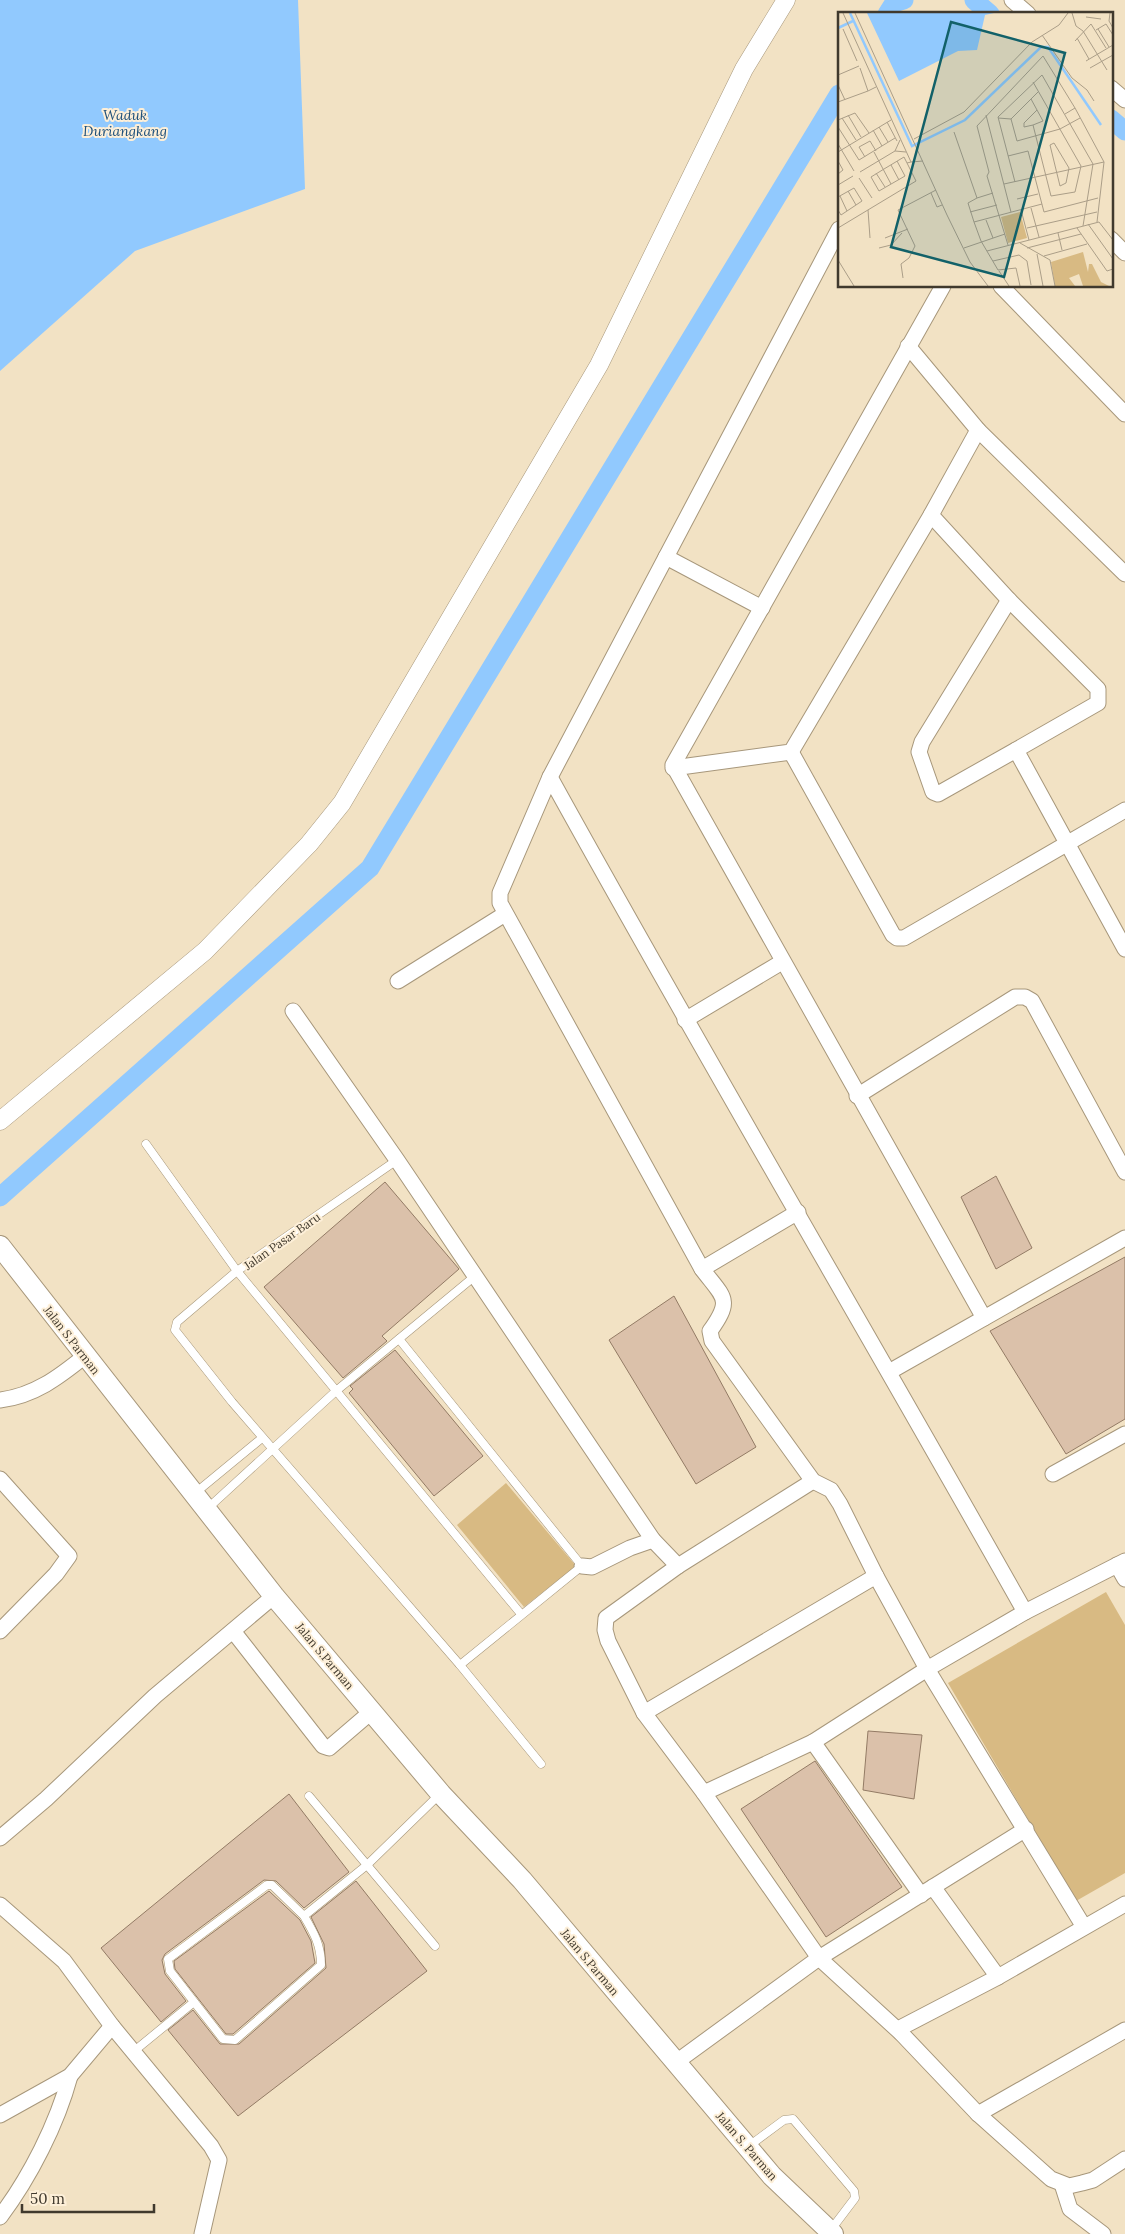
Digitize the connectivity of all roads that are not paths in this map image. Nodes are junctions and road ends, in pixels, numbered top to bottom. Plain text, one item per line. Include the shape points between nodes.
1 (786, 0) edge
2 (1012, 0) edge
3 (1026, 12) edge
4 (1112, 89) edge
5 (1125, 100) edge
6 (838, 231) edge
7 (1112, 240) edge
8 (1125, 253) edge
9 (942, 288) edge
10 (1003, 288) edge
11 (908, 346) junction
12 (1125, 414) edge
13 (978, 430) junction
14 (931, 515) junction
15 (666, 557) junction
16 (1125, 574) edge
17 (1009, 600) junction
18 (762, 608) junction
19 (1016, 750) junction
20 (791, 752) junction
21 (673, 768) junction
22 (550, 778) junction
23 (1125, 810) edge
24 (1069, 844) junction
25 (505, 914) junction
26 (1125, 950) edge
27 (782, 962) junction
28 (398, 981) dead end
29 (294, 1011) dead end
30 (684, 1020) junction
31 (857, 1096) junction
32 (0, 1121) edge
33 (146, 1144) dead end
34 (397, 1160) junction
35 (1125, 1172) edge
36 (798, 1212) junction
37 (1125, 1238) edge
38 (0, 1246) edge
39 (702, 1270) junction
40 (237, 1272) junction
41 (475, 1276) junction
42 (984, 1318) junction
43 (398, 1339) junction
44 (85, 1356) junction
45 (890, 1372) junction
46 (336, 1391) junction
47 (0, 1400) edge
48 (1125, 1434) edge
49 (262, 1438) junction
50 (272, 1449) junction
51 (1053, 1474) dead end
52 (0, 1479) edge
53 (813, 1481) junction
54 (199, 1503) junction
55 (653, 1540) junction
56 (1121, 1563) edge
57 (582, 1566) junction
58 (678, 1566) junction
59 (876, 1576) junction
60 (1125, 1579) edge
61 (274, 1596) junction
62 (1025, 1612) junction
63 (521, 1614) junction
64 (0, 1631) edge
65 (233, 1631) junction
66 (460, 1665) junction
67 (927, 1669) junction
68 (371, 1712) junction
69 (644, 1712) junction
70 (813, 1742) junction
71 (541, 1764) dead end
72 (704, 1793) junction
73 (440, 1794) junction
74 (309, 1796) dead end
75 (1026, 1829) junction
76 (0, 1838) edge
77 (367, 1865) junction
78 (927, 1891) junction
79 (0, 1904) edge
80 (1125, 1904) edge
81 (304, 1916) junction
82 (1084, 1927) junction
83 (434, 1946) dead end
84 (819, 1958) junction
85 (998, 1977) junction
86 (194, 2002) junction
87 (112, 2026) junction
88 (1125, 2030) edge
89 (901, 2033) junction
90 (133, 2052) junction
91 (671, 2058) junction
92 (70, 2076) junction
93 (978, 2114) junction
94 (0, 2115) edge
95 (748, 2148) junction
96 (1125, 2159) edge
97 (1062, 2184) junction
98 (0, 2216) edge
99 (831, 2232) edge
100 (202, 2234) edge
101 (1103, 2234) edge

1 - 32 street via 744,70 599,365 342,803 309,844 204,951
2 - 3 street
4 - 5 street
6 - 15 street
7 - 8 street
9 - 11 street
10 - 12 street
11 - 13 street
11 - 18 street
13 - 14 street
13 - 16 street
14 - 17 street
14 - 20 street
15 - 18 street
15 - 22 street
17 - 19 street via 1098,690 1098,703
17 - 19 street via 922,742 919,752 934,792 938,794
18 - 21 street via 674,760
19 - 24 street
20 - 21 street
20 - 24 street via 897,938 904,938
21 - 27 street
22 - 25 street via 500,893
22 - 30 street
23 - 24 street
24 - 26 street
25 - 28 street
25 - 39 street
27 - 30 street
27 - 31 street
29 - 34 street
30 - 36 street
31 - 35 street via 1015,997 1025,997 1032,1001
31 - 42 street
33 - 40 lane
34 - 40 lane, Jalan Pasar Baru
34 - 41 street
36 - 39 street
36 - 45 street
37 - 42 street
38 - 44 main road, Jalan S.Parman
39 - 53 street via 725,1303 722,1314 710,1331 712,1341
40 - 46 lane
40 - 49 lane, Jalan Pasar Baru via 176,1322 176,1330
41 - 43 lane
41 - 55 street
42 - 45 street
43 - 46 lane
43 - 57 lane
44 - 47 street via 42,1387 13,1399
44 - 54 main road, Jalan S.Parman
45 - 62 street
46 - 50 lane
46 - 63 lane
48 - 51 street
49 - 50 lane
49 - 54 lane
50 - 54 lane
50 - 66 lane
52 - 64 street via 69,1556 56,1574
53 - 58 street
53 - 59 street via 831,1490
54 - 61 main road, Jalan S.Parman
55 - 57 street via 592,1567
55 - 58 street
56 - 60 street
56 - 62 street
57 - 63 lane
58 - 69 street via 606,1618 608,1642
59 - 67 street
59 - 69 street
61 - 65 street
61 - 68 main road, Jalan S.Parman
62 - 67 street
63 - 66 lane
65 - 68 street via 323,1746 329,1748
65 - 76 street via 155,1696
66 - 71 lane
67 - 70 street
67 - 75 street
68 - 73 main road, Jalan S.Parman
69 - 72 street
70 - 72 street
70 - 78 street
72 - 84 street
73 - 77 lane
73 - 91 main road, Jalan S.Parman via 522,1880
74 - 77 lane
75 - 78 street
75 - 82 street
77 - 81 lane
77 - 83 lane
78 - 84 street
78 - 85 street
79 - 87 street via 64,1960
80 - 82 street
81 - 86 lane via 272,1885 267,1885 168,1959 170,1971
81 - 86 lane via 316,1936 321,1965 234,2040 223,2039
82 - 85 street
84 - 89 street
84 - 91 street
85 - 89 street via 902,2027
86 - 90 lane
87 - 90 street
87 - 92 street
88 - 93 street
89 - 93 street
90 - 100 street via 199,2130 219,2160
91 - 95 main road, Jalan S. Parman
92 - 94 street
92 - 98 street via 62,2105 16,2195
93 - 97 street via 1051,2179
95 - 99 main road, Jalan S. Parman via 772,2176
95 - 99 lane via 784,2120 794,2119 854,2191 855,2198
96 - 97 street via 1092,2180 1069,2186
97 - 101 street via 1070,2209

